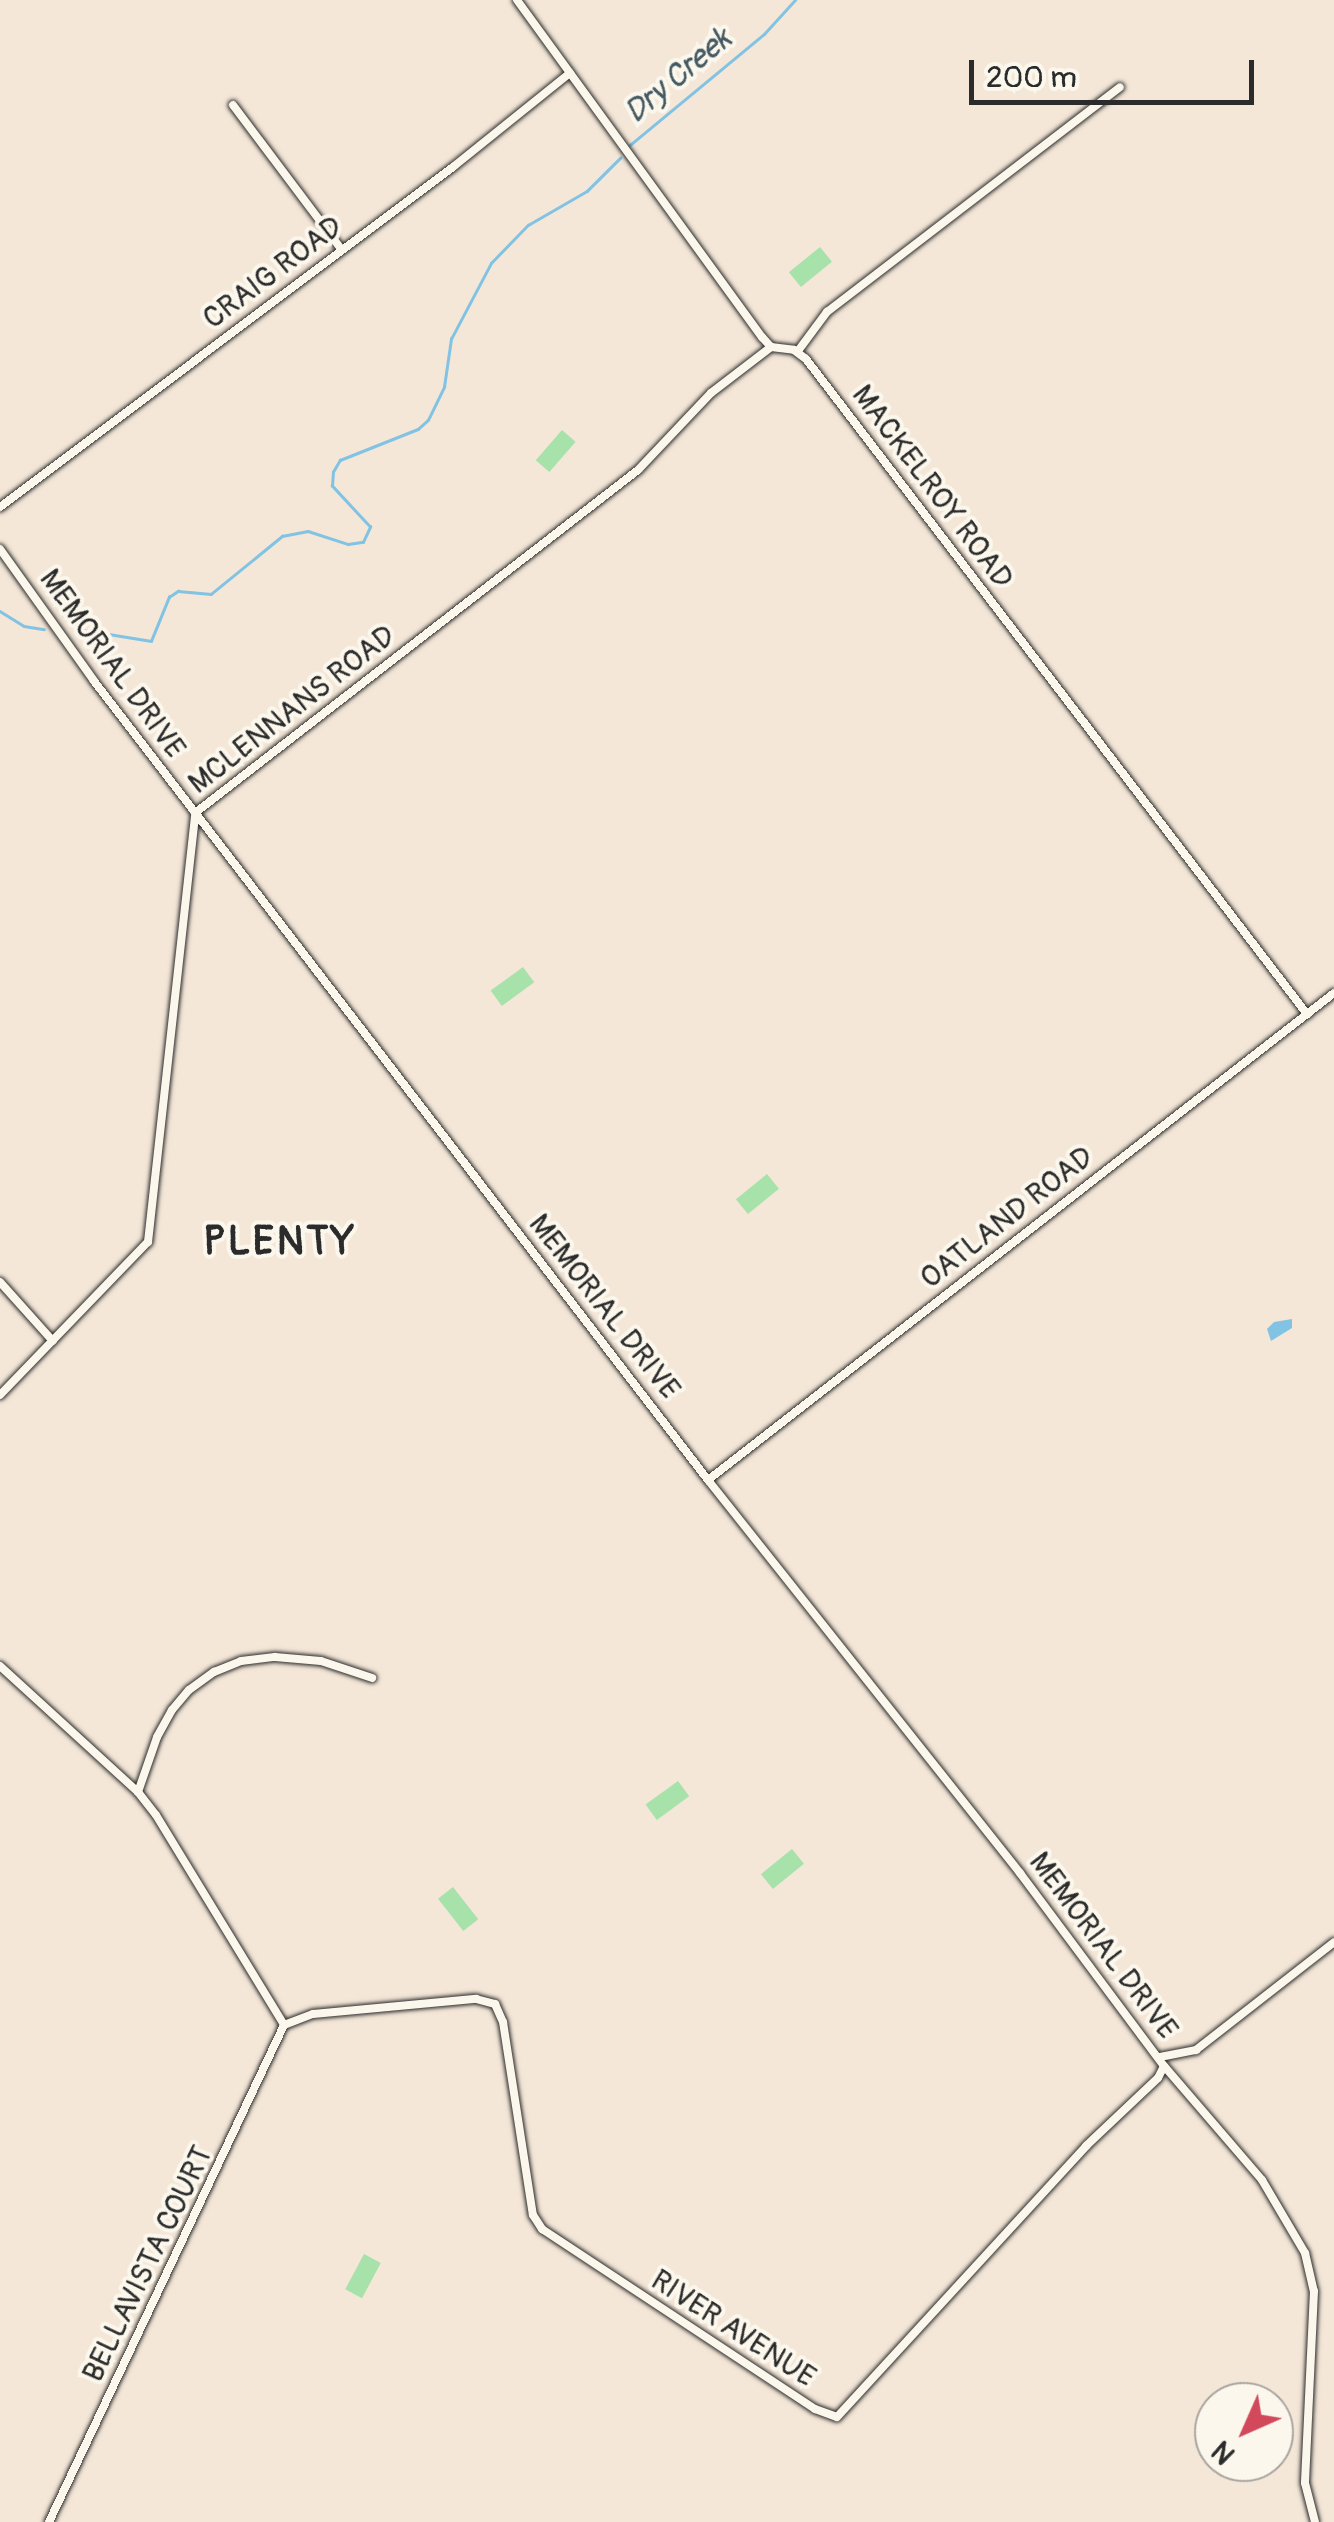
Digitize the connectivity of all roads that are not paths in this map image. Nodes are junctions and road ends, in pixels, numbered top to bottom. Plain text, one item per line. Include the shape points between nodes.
1 (518, 0) edge
2 (570, 73) junction
3 (1120, 87) dead end
4 (233, 106) dead end
5 (341, 249) junction
6 (771, 346) junction
7 (798, 351) junction
8 (0, 507) edge
9 (0, 551) edge
10 (195, 814) junction
11 (1334, 993) edge
12 (1307, 1014) junction
13 (0, 1282) edge
14 (53, 1341) junction
15 (0, 1395) edge
16 (708, 1480) junction
17 (0, 1666) edge
18 (372, 1678) dead end
19 (138, 1792) junction
20 (1334, 1942) edge
21 (284, 2025) junction
22 (1162, 2062) junction
23 (50, 2522) edge
24 (1315, 2522) edge

1 - 2 street
2 - 5 street, CRAIG ROAD
2 - 6 street
3 - 7 street via 828,312
4 - 5 street
5 - 8 street, CRAIG ROAD
6 - 7 street
6 - 10 street, MCLENNANS ROAD via 710,393 638,470
7 - 12 street, MACKELROY ROAD
9 - 10 street, MEMORIAL DRIVE
10 - 14 street, MCLENNANS ROAD via 148,1242
10 - 16 street, MEMORIAL DRIVE
11 - 12 street, OATLAND ROAD
12 - 16 street, OATLAND ROAD
13 - 14 street
14 - 15 street, MCLENNANS ROAD
16 - 22 street, MEMORIAL DRIVE
17 - 19 street
18 - 19 street via 321,1661 275,1657 214,1672 172,1710
19 - 21 street
20 - 22 street via 1196,2050
21 - 22 street, RIVER AVENUE via 312,2014 476,1999 495,2004 533,2214 542,2229 836,2417 1086,2146 1158,2078
21 - 23 street, BELLAVISTA COURT
22 - 24 street via 1262,2180 1305,2252 1314,2291 1305,2483

